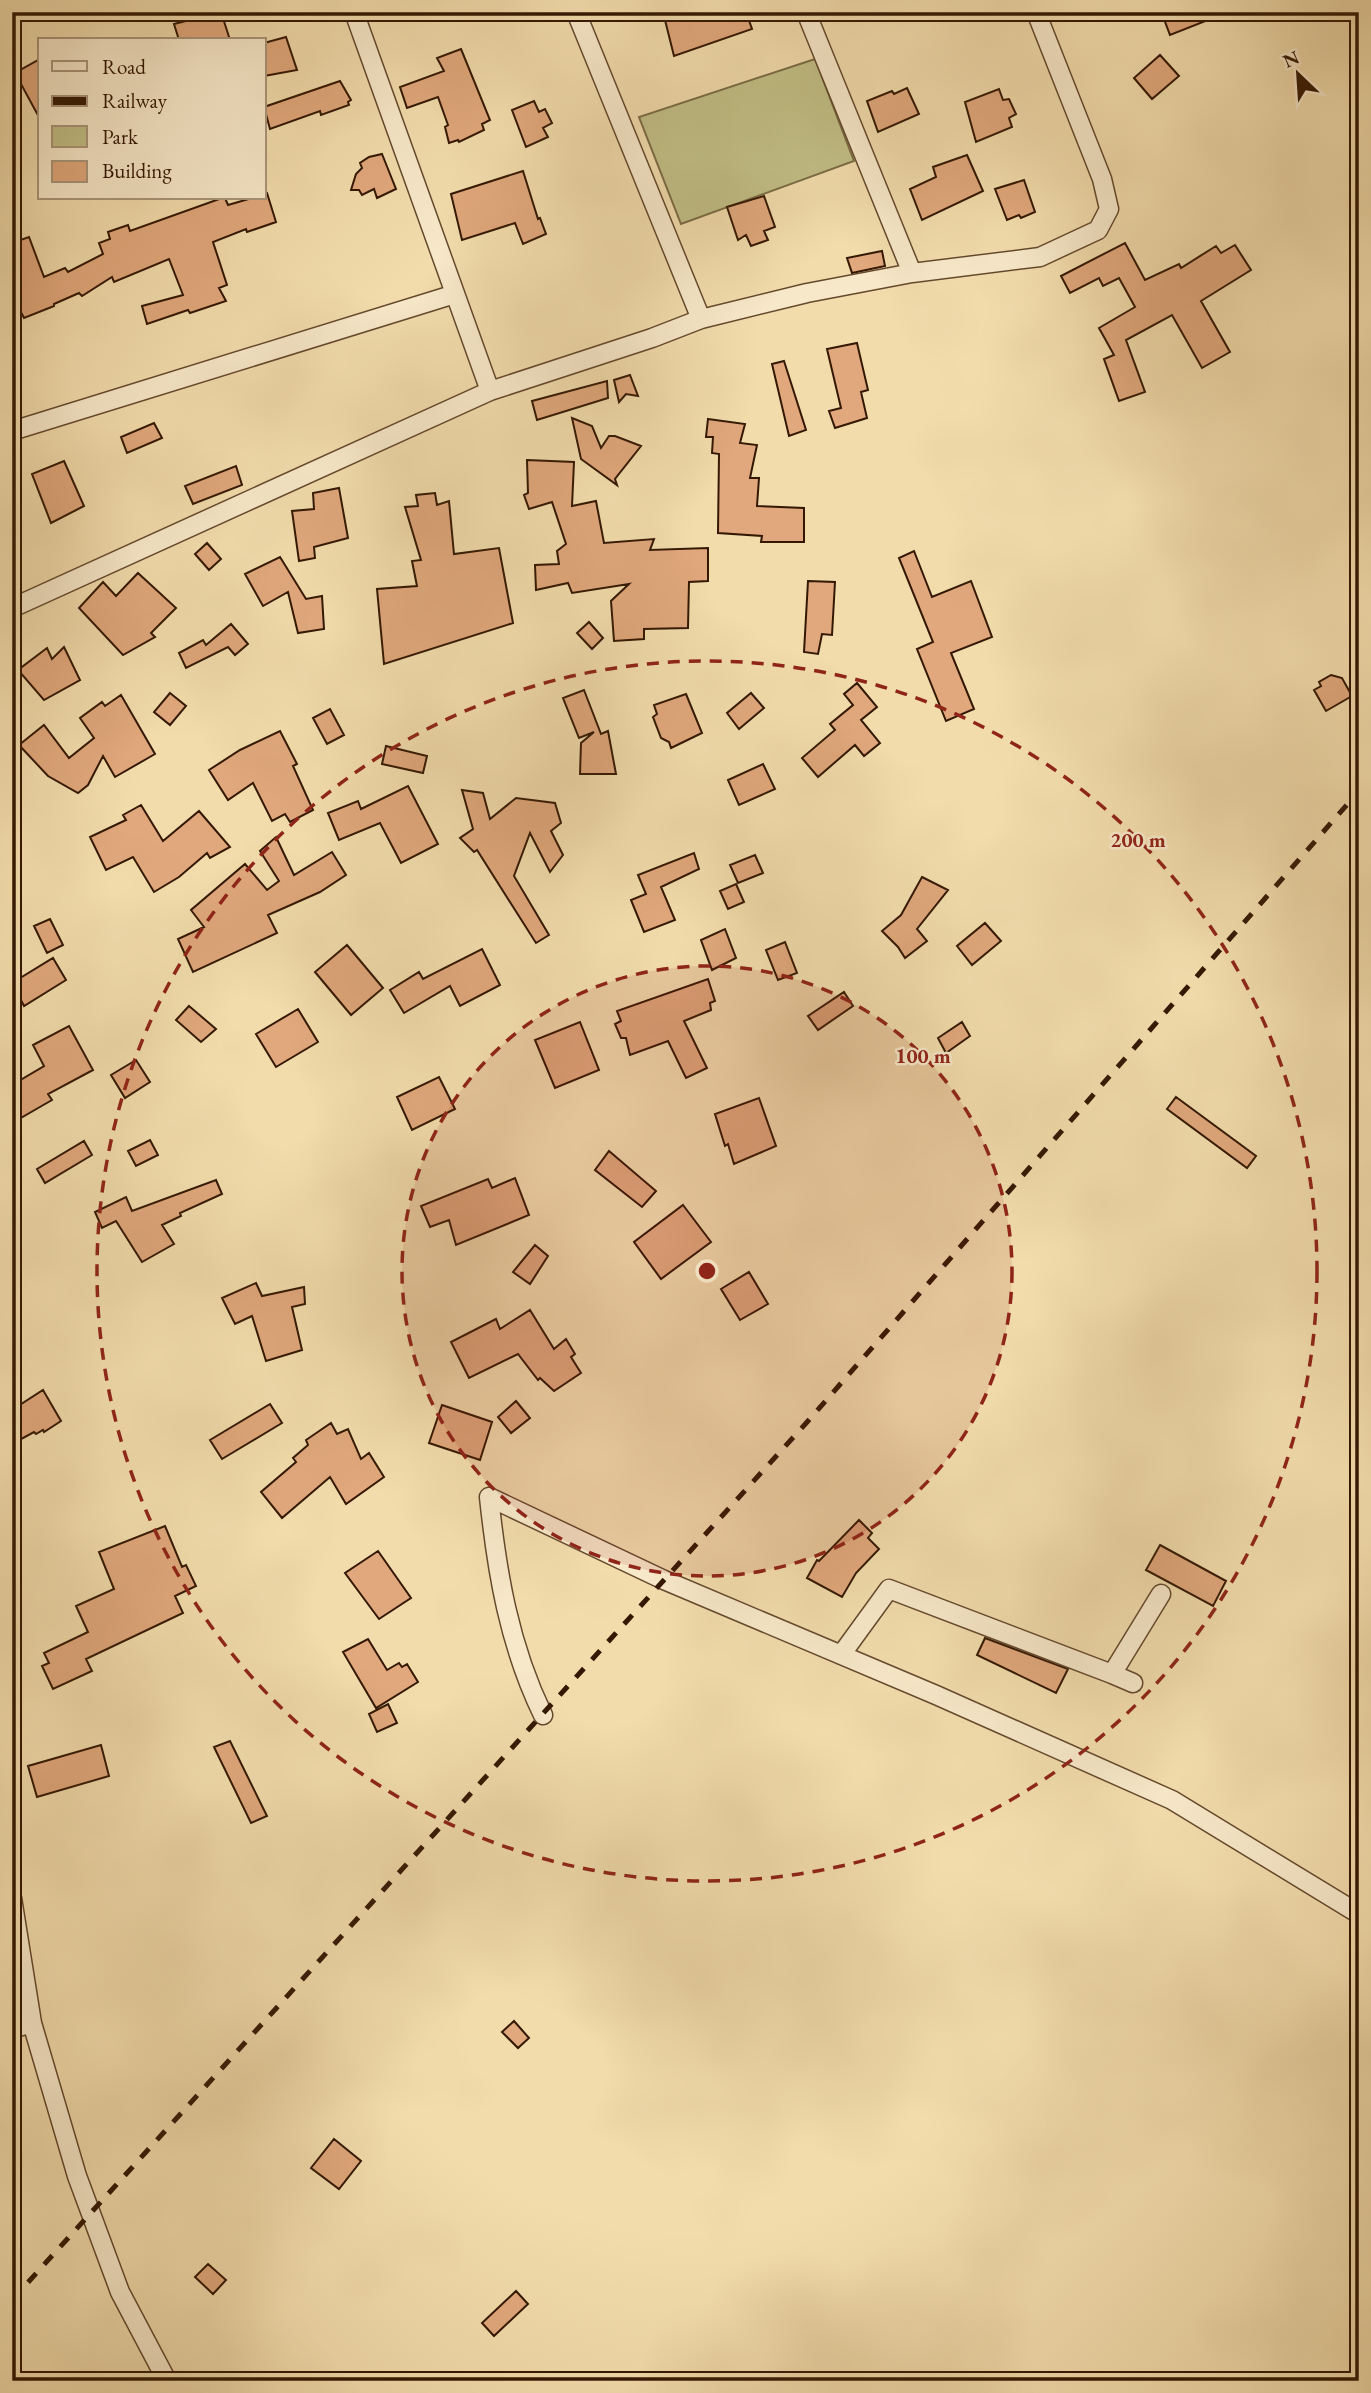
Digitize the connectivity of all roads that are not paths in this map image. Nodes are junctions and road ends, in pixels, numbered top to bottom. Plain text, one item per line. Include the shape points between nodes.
1 (354, 12) edge
2 (576, 12) edge
3 (806, 12) edge
4 (1036, 12) edge
5 (912, 273) junction
6 (455, 294) junction
7 (701, 319) junction
8 (490, 391) junction
9 (12, 431) edge
10 (12, 608) edge
11 (1161, 1594) dead end
12 (841, 1655) junction
13 (1112, 1674) junction
14 (1133, 1683) dead end
15 (543, 1715) dead end
16 (12, 1898) edge
17 (1359, 1913) edge
18 (32, 2023) junction
19 (12, 2029) edge
20 (167, 2381) edge

1 - 6 street
2 - 7 street
3 - 5 street
4 - 5 street via 1102,179 1109,209 1098,230 1040,257
5 - 7 street
6 - 8 street
6 - 9 street
7 - 8 street
8 - 10 street
11 - 13 street
12 - 13 street via 889,1590
12 - 15 street via 664,1580 489,1497 508,1623
12 - 17 street via 1172,1800
13 - 14 street
16 - 18 street
18 - 19 street
18 - 20 street via 90,2215 120,2292

